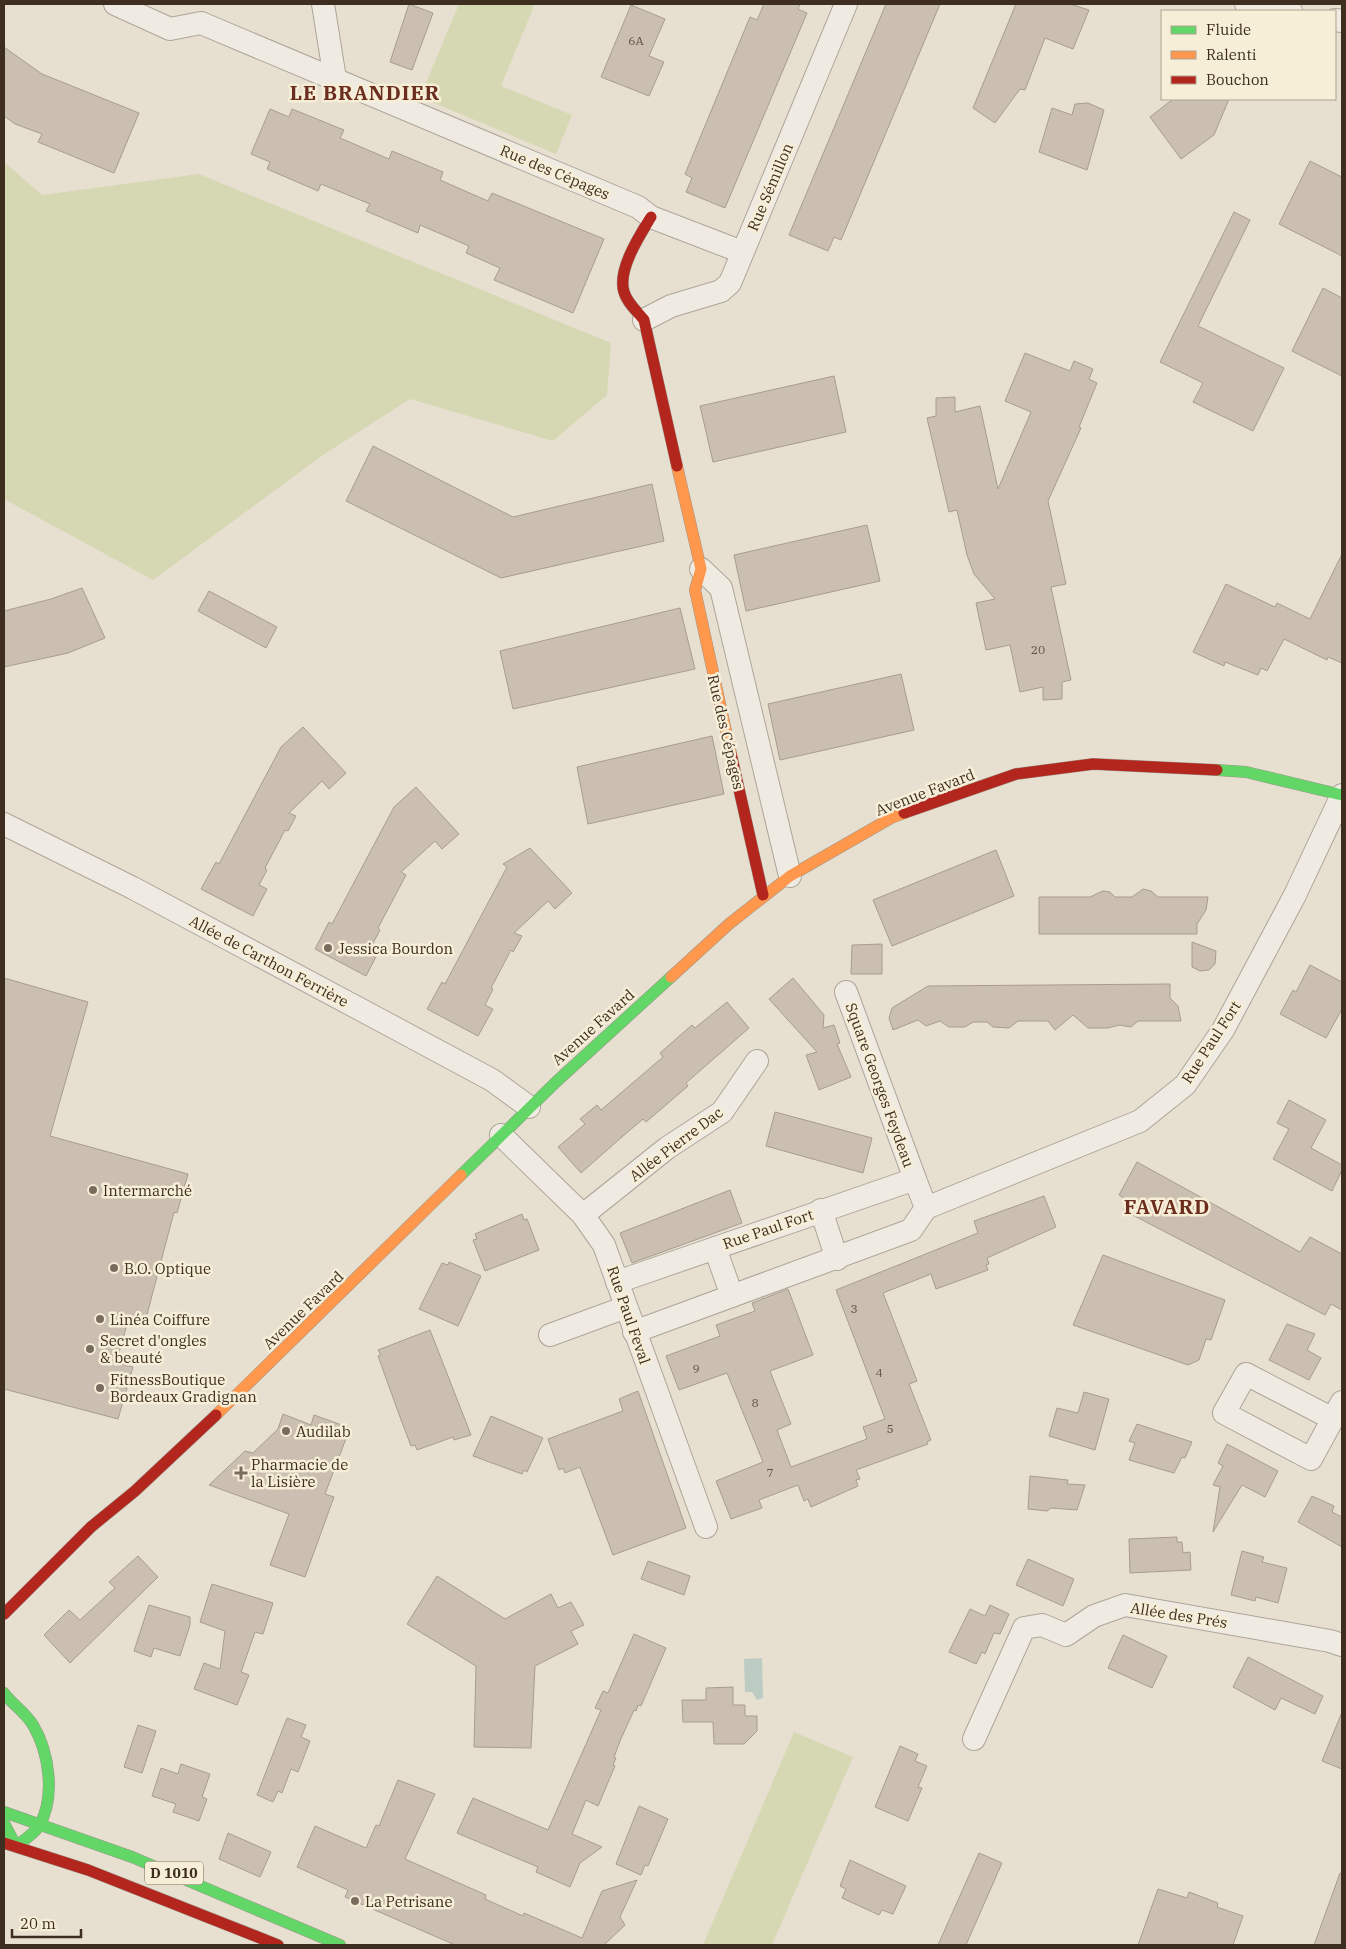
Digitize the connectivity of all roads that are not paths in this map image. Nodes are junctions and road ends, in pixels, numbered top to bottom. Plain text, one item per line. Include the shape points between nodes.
1 (115, 4) edge
2 (323, 4) edge
3 (846, 4) edge
4 (1246, 4) edge
5 (1285, 10) edge
6 (335, 79) junction
7 (651, 217) junction
8 (742, 252) junction
9 (644, 320) junction
10 (701, 569) junction
11 (1342, 795) edge
12 (4, 824) edge
13 (790, 876) junction
14 (763, 895) junction
15 (846, 992) dead end
16 (758, 1061) dead end
17 (529, 1107) junction
18 (501, 1135) junction
19 (914, 1179) junction
20 (926, 1208) junction
21 (821, 1210) junction
22 (583, 1215) junction
23 (715, 1248) junction
24 (837, 1259) junction
25 (617, 1282) junction
26 (732, 1296) junction
27 (626, 1307) junction
28 (634, 1332) junction
29 (550, 1335) dead end
30 (1337, 1410) edge
31 (706, 1527) dead end
32 (5, 1611) edge
33 (1342, 1645) edge
34 (4, 1694) edge
35 (8, 1703) edge
36 (974, 1739) dead end
37 (4, 1812) edge
38 (4, 1823) edge
39 (41, 1824) junction
40 (4, 1843) edge
41 (16, 1846) junction
42 (278, 1945) edge
43 (340, 1945) edge

1 - 6 street, Rue des Cépages via 170,29 201,23
2 - 6 street
3 - 8 street, Rue Sémillon
4 - 5 street
6 - 7 street, Rue des Cépages via 638,207
7 - 8 street
7 - 9 street, Rue des Cépages via 634,247 623,292
8 - 9 street, Rue Sémillon via 730,283 721,291 671,306
9 - 10 street, Rue des Cépages
10 - 13 street, Rue des Cépages via 721,588
10 - 14 street, Rue des Cépages via 695,590
11 - 13 street, Avenue Favard via 1246,772 1157,766 1093,764 1016,774 891,818
11 - 20 street, Rue Paul Fort via 1295,895 1227,1022 1185,1085 1140,1121
12 - 17 street, Allée de Carthon Ferrière via 133,888 492,1080
13 - 14 street, Avenue Favard
14 - 17 street, Avenue Favard
15 - 19 street, Square Georges Feydeau
16 - 22 street, Allée Pierre Dac via 722,1112 667,1148
17 - 18 street, Avenue Favard
18 - 22 street, Rue Paul Feval
18 - 32 street, Avenue Favard via 212,1419 91,1527
19 - 20 street
19 - 21 street, Rue Paul Fort
20 - 24 street via 911,1230
21 - 23 street, Rue Paul Fort
21 - 24 street, Rue Paul Fort
22 - 25 street, Rue Paul Feval via 604,1245
23 - 25 street, Rue Paul Fort
23 - 26 street, Rue Paul Fort
24 - 26 street
25 - 27 street, Rue Paul Feval
26 - 28 street
27 - 28 street, Rue Paul Feval
27 - 29 street
28 - 31 street, Rue Paul Feval
30 - 30 street via 1246,1374 1224,1413 1311,1459
33 - 36 street, Allée des Prés via 1125,1605 1094,1616 1066,1635 1042,1625 1024,1628
34 - 35 street
35 - 39 street via 26,1715 46,1762 49,1800
37 - 39 street, D 1010
38 - 41 street
39 - 41 street
39 - 43 street, D 1010 via 199,1883
40 - 41 street, D 1010
41 - 42 street, D 1010 via 88,1870

